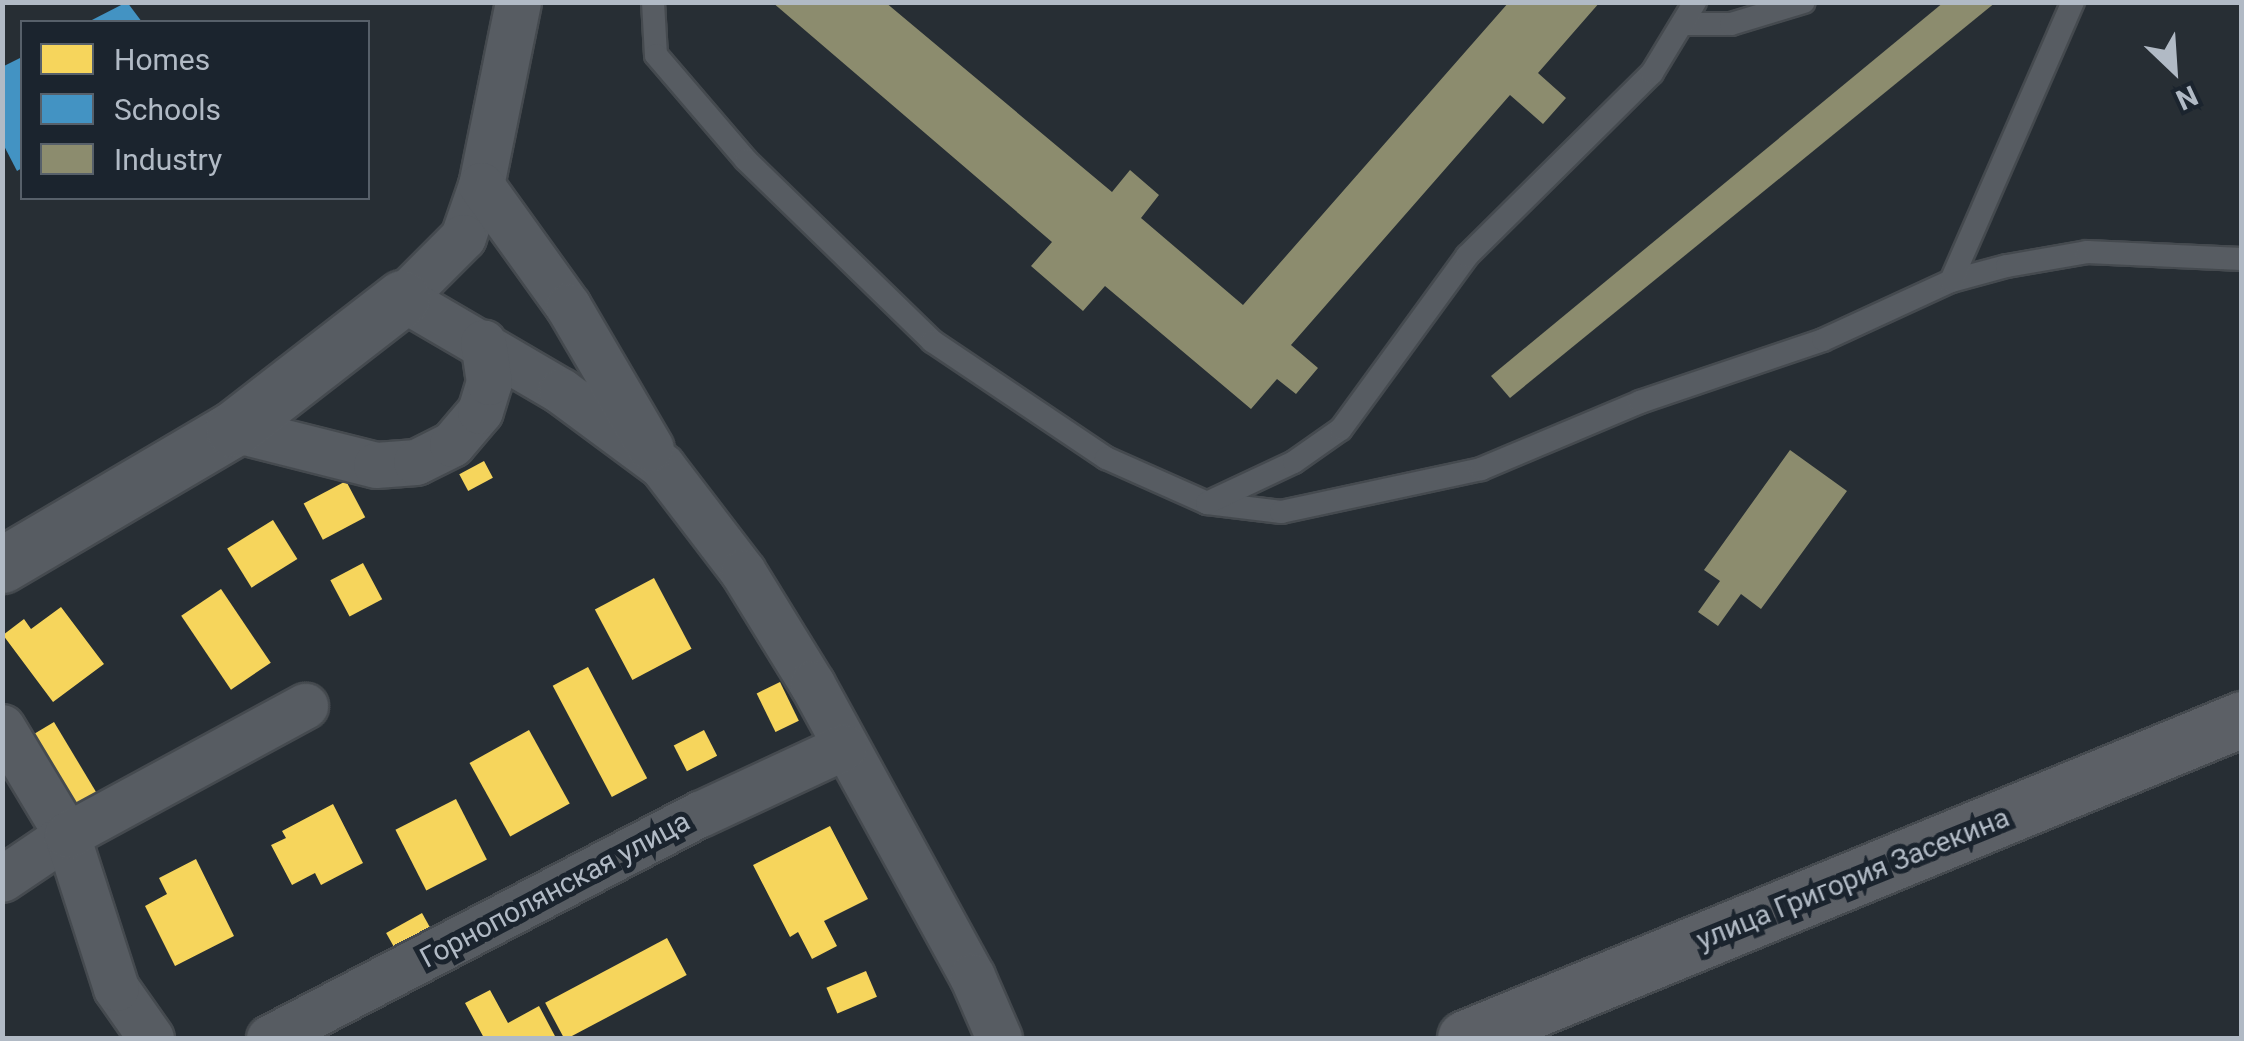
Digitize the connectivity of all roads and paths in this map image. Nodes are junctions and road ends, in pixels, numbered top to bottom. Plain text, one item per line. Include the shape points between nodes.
1 (518, 2) edge
2 (653, 2) edge
3 (1804, 2) edge
4 (2072, 2) edge
5 (1690, 13) edge
6 (481, 185) junction
7 (2242, 259) edge
8 (1951, 281) junction
9 (402, 298) junction
10 (483, 342) junction
11 (233, 429) junction
12 (662, 466) junction
13 (1208, 502) junction
14 (2, 565) edge
15 (305, 706) dead end
16 (2242, 719) edge
17 (2, 727) edge
18 (844, 747) junction
19 (67, 836) junction
20 (2, 879) edge
21 (150, 1038) edge
22 (269, 1038) edge
23 (998, 1038) edge
24 (1465, 1038) edge

1 - 6 street
2 - 13 lane via 656,55 746,160 932,342 1106,458
3 - 5 lane via 1732,24
4 - 8 lane
5 - 13 lane via 1652,73 1467,256 1341,428 1294,462
6 - 9 street via 463,237
6 - 12 street via 568,306
7 - 8 lane via 2087,252
8 - 13 lane via 1823,340 1640,402 1481,469 1281,512
9 - 10 street
9 - 11 street
10 - 11 street via 488,382 480,412 452,444 416,462 376,465
10 - 12 street
11 - 14 street
12 - 18 street via 743,572
15 - 19 street
16 - 24 main road, улица Григория Засекина
17 - 19 street
18 - 22 street, Горнополянская улица via 700,814
18 - 23 street via 972,976
19 - 20 street
19 - 21 street via 116,988

